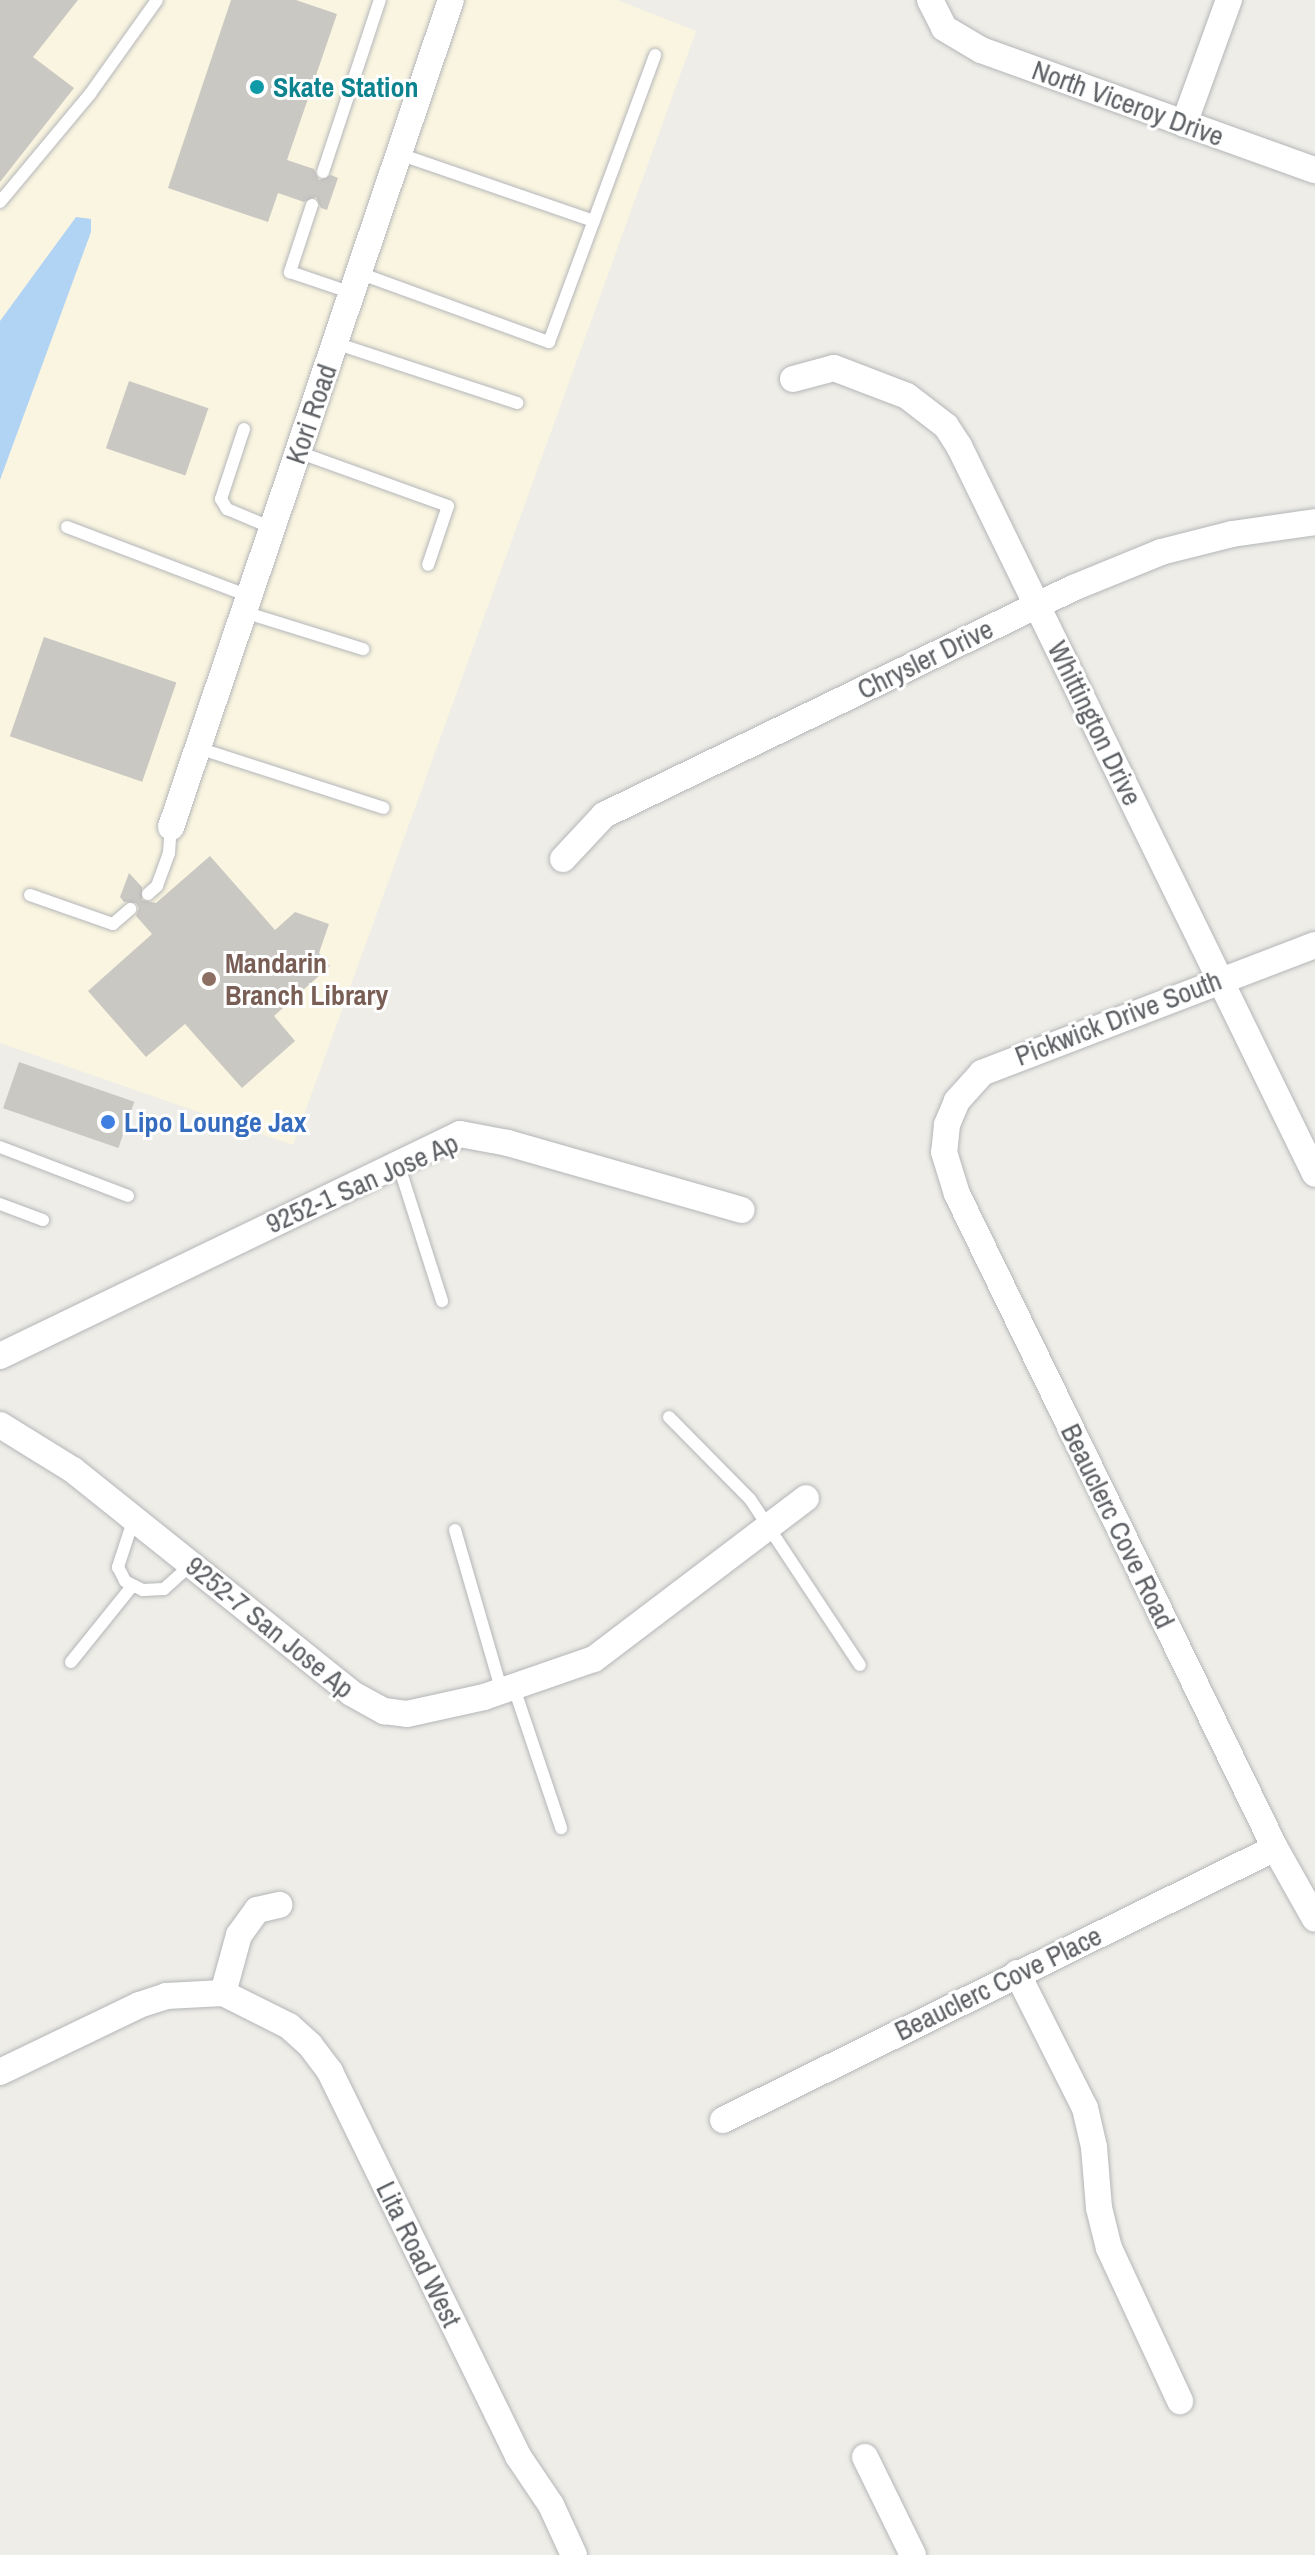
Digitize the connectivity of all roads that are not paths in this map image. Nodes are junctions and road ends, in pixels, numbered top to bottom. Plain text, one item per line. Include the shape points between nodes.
1 (157, 0) edge
2 (380, 0) edge
3 (451, 0) edge
4 (930, 0) edge
5 (1229, 0) edge
6 (655, 55) dead end
7 (1184, 124) junction
8 (399, 154) junction
9 (1315, 170) edge
10 (323, 172) dead end
11 (0, 202) edge
12 (312, 205) dead end
13 (594, 221) junction
14 (356, 283) junction
15 (335, 343) junction
16 (793, 379) dead end
17 (517, 403) dead end
18 (244, 429) dead end
19 (298, 452) junction
20 (1315, 522) edge
21 (67, 527) dead end
22 (272, 528) junction
23 (428, 565) dead end
24 (247, 604) junction
25 (1036, 604) junction
26 (363, 649) dead end
27 (198, 748) junction
28 (384, 808) dead end
29 (171, 827) joint
30 (563, 859) dead end
31 (148, 894) dead end
32 (30, 895) dead end
33 (130, 909) dead end
34 (1315, 945) edge
35 (1221, 979) junction
36 (947, 1125) joint
37 (0, 1147) edge
38 (398, 1163) junction
39 (1315, 1174) edge
40 (128, 1196) dead end
41 (0, 1204) edge
42 (742, 1210) dead end
43 (43, 1220) dead end
44 (442, 1301) dead end
45 (0, 1356) edge
46 (669, 1417) dead end
47 (0, 1425) edge
48 (806, 1498) dead end
49 (134, 1518) junction
50 (770, 1526) junction
51 (455, 1530) dead end
52 (192, 1565) junction
53 (132, 1586) junction
54 (71, 1662) dead end
55 (860, 1665) dead end
56 (508, 1690) junction
57 (561, 1828) dead end
58 (1275, 1848) junction
59 (279, 1905) dead end
60 (1315, 1919) edge
61 (1017, 1973) junction
62 (223, 1993) junction
63 (0, 2072) edge
64 (723, 2120) dead end
65 (1180, 2401) dead end
66 (865, 2457) dead end
67 (574, 2555) edge
68 (913, 2555) edge

1 - 11 lane via 90,94
2 - 10 lane
3 - 8 street, Kori Road
4 - 7 street, North Viceroy Drive via 944,28 981,50
5 - 7 street
6 - 13 lane
7 - 9 street, North Viceroy Drive
8 - 13 lane
8 - 14 street, Kori Road
12 - 14 lane via 290,272
13 - 14 lane via 549,342
14 - 15 street, Kori Road
15 - 17 lane
15 - 19 street, Kori Road
16 - 25 street, Whittington Drive via 834,368 907,396 946,426
18 - 22 lane via 221,499 227,509
19 - 22 street, Kori Road
19 - 23 lane via 448,506
20 - 25 street, Chrysler Drive via 1232,534 1161,552
21 - 24 lane
22 - 24 street, Kori Road
24 - 26 lane
24 - 27 street, Kori Road
25 - 30 street, Chrysler Drive via 604,815
25 - 35 street, Whittington Drive
27 - 28 lane
27 - 29 street, Kori Road
29 - 31 lane via 169,853 157,886
32 - 33 lane via 113,924
34 - 35 street, Pickwick Drive South
35 - 36 street, Pickwick Drive South via 982,1073 957,1101
35 - 39 street, Whittington Drive
36 - 58 street, Beauclerc Cove Road via 944,1152 957,1194
37 - 40 lane
38 - 42 street, 9252-1 San Jose Ap via 460,1134 475,1135
38 - 44 lane
38 - 45 street, 9252-1 San Jose Ap
41 - 43 lane
46 - 50 lane via 733,1479
47 - 49 street, 9252-7 San Jose Ap via 73,1470
48 - 50 street, 9252-7 San Jose Ap
49 - 52 street, 9252-7 San Jose Ap
49 - 53 lane via 118,1567
50 - 55 lane
50 - 56 street, 9252-7 San Jose Ap via 594,1659
51 - 56 lane
52 - 53 lane via 164,1589
52 - 56 street, 9252-7 San Jose Ap via 370,1706 420,1713
53 - 54 lane
56 - 57 lane
58 - 60 street, Beauclerc Cove Road
58 - 61 street, Beauclerc Cove Place
59 - 62 street via 257,1910 239,1935
61 - 64 street, Beauclerc Cove Place
61 - 65 street via 1085,2108 1109,2248
62 - 63 street via 166,1996 139,2005
62 - 67 street, Lita Road West via 289,2026 330,2072 518,2456 551,2505
66 - 68 street

